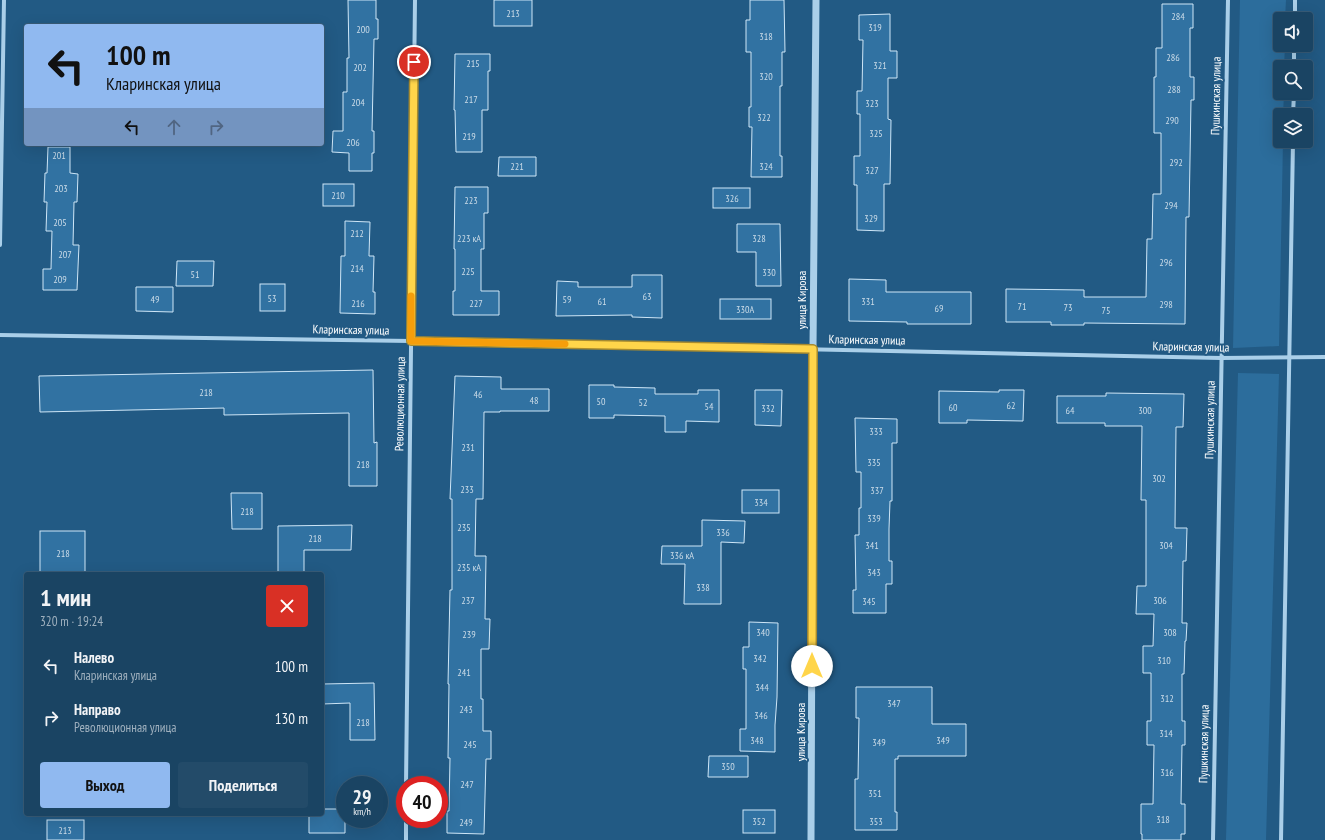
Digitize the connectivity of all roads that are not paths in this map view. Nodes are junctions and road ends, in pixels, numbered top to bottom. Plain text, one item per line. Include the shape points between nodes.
1 (4, 0) edge
2 (414, 0) edge
3 (816, 0) edge
4 (1228, 0) edge
5 (1295, 0) edge
6 (1295, 12) edge
7 (1293, 148) edge
8 (0, 245) edge
9 (0, 335) edge
10 (411, 341) junction
11 (813, 349) junction
12 (1289, 357) junction
13 (1325, 357) edge
14 (1221, 358) junction
15 (406, 776) edge
16 (406, 828) edge
17 (406, 840) edge
18 (811, 840) edge
19 (1213, 840) edge
20 (1281, 840) edge

1 - 8 street
2 - 10 street, Революционная улица
3 - 11 street, улица Кирова
4 - 14 street, Пушкинская улица
5 - 6 street
7 - 12 street
9 - 10 street, Кларинская улица
10 - 11 street, Кларинская улица
10 - 15 street, Революционная улица
11 - 14 street, Кларинская улица
11 - 18 street, улица Кирова
12 - 13 street, Кларинская улица
12 - 14 street, Кларинская улица
12 - 20 street
14 - 19 street, Пушкинская улица
16 - 17 street

